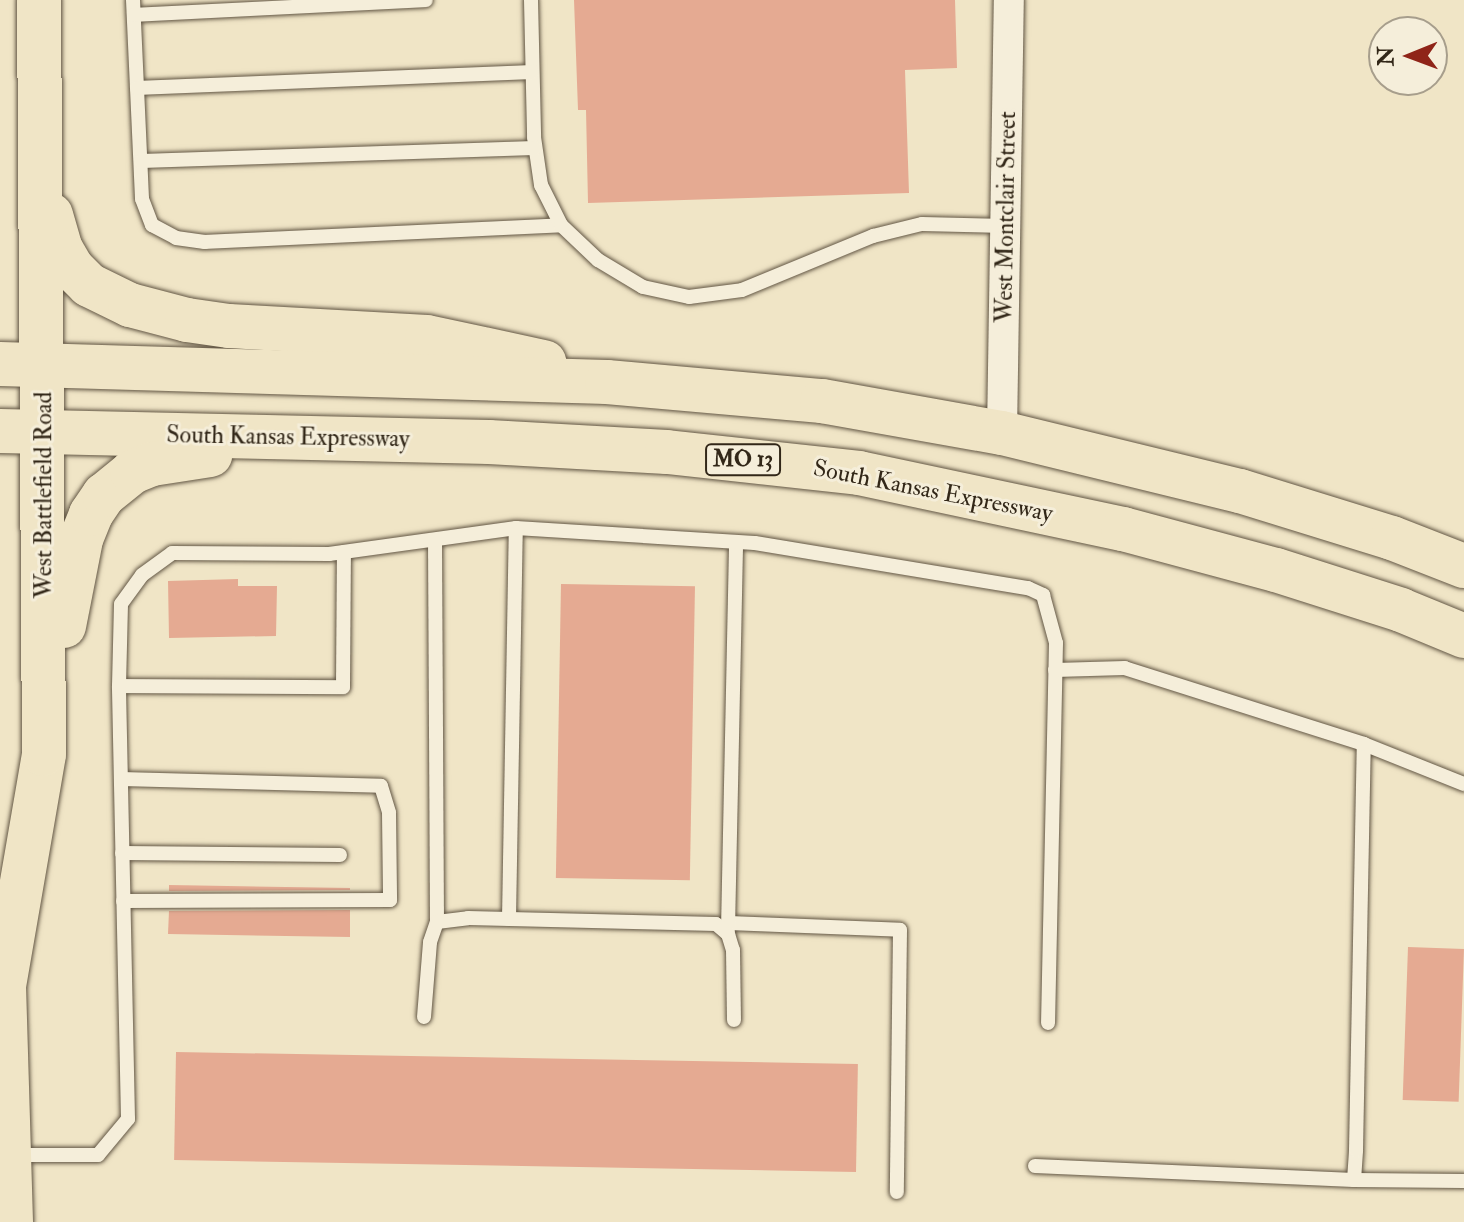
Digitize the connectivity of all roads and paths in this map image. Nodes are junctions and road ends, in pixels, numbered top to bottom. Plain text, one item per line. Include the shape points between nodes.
1 (39, 0) edge
2 (426, 0) edge
3 (531, 0) edge
4 (1009, 0) edge
5 (133, 8) edge
6 (532, 72) junction
7 (137, 88) junction
8 (535, 148) junction
9 (141, 161) junction
10 (43, 180) junction
11 (561, 225) junction
12 (1006, 226) junction
13 (0, 364) edge
14 (44, 364) junction
15 (607, 382) junction
16 (0, 431) edge
17 (44, 431) junction
18 (1002, 433) junction
19 (489, 442) junction
20 (516, 528) junction
21 (435, 540) junction
22 (736, 542) junction
23 (344, 552) junction
24 (1464, 566) edge
25 (1464, 636) edge
26 (1055, 670) junction
27 (119, 686) junction
28 (1364, 744) junction
29 (44, 754) junction
30 (121, 779) junction
31 (1464, 784) edge
32 (122, 853) junction
33 (340, 855) dead end
34 (123, 901) junction
35 (509, 919) junction
36 (437, 922) junction
37 (728, 928) junction
38 (2, 974) edge
39 (424, 1017) dead end
40 (734, 1020) dead end
41 (1048, 1023) dead end
42 (9, 1155) junction
43 (1035, 1166) dead end
44 (1354, 1180) junction
45 (1464, 1181) edge
46 (897, 1192) dead end
47 (11, 1222) edge

1 - 10 main road, West Battlefield Road
2 - 5 lane
3 - 6 lane
4 - 12 street, West Montclair Street
5 - 7 lane
6 - 7 lane
6 - 8 lane
7 - 9 lane
8 - 9 lane
8 - 11 lane via 541,185
9 - 11 lane via 142,199 152,225 176,238 205,242
10 - 14 main road, West Battlefield Road
10 - 15 main road via 61,249 72,268 86,283 130,305 229,326 439,339 528,357
11 - 12 lane via 598,260 643,287 689,297 742,290 873,236 922,224
12 - 18 street, West Montclair Street
13 - 14 main road
14 - 15 main road
14 - 17 main road, West Battlefield Road
15 - 18 main road via 822,401
16 - 17 main road, South Kansas Expressway / MO 13
17 - 19 main road, South Kansas Expressway / MO 13
17 - 29 main road, West Battlefield Road
18 - 24 main road via 1240,491
19 - 25 main road, South Kansas Expressway / MO 13 via 746,460 859,473 982,497 1276,570
19 - 29 main road via 206,455 152,464 116,483 91,514 81,539
20 - 21 lane
20 - 22 lane
20 - 35 lane
21 - 23 lane
21 - 36 lane
22 - 26 lane via 1028,588 1043,595 1056,643
22 - 37 lane
23 - 27 lane via 172,553 142,575 121,604
23 - 27 lane via 343,687
26 - 28 lane via 1125,668
26 - 41 lane
27 - 30 lane
28 - 31 lane
28 - 44 lane
29 - 38 main road, West Battlefield Road
30 - 32 lane
30 - 34 lane via 381,786 389,813 390,900
32 - 33 lane
32 - 34 lane
34 - 42 lane via 128,1119 98,1155
35 - 36 lane
35 - 37 lane
36 - 39 lane via 430,942
37 - 40 lane
37 - 46 lane via 900,930
38 - 42 main road, West Battlefield Road
42 - 47 main road, West Battlefield Road
43 - 44 lane
44 - 45 lane

